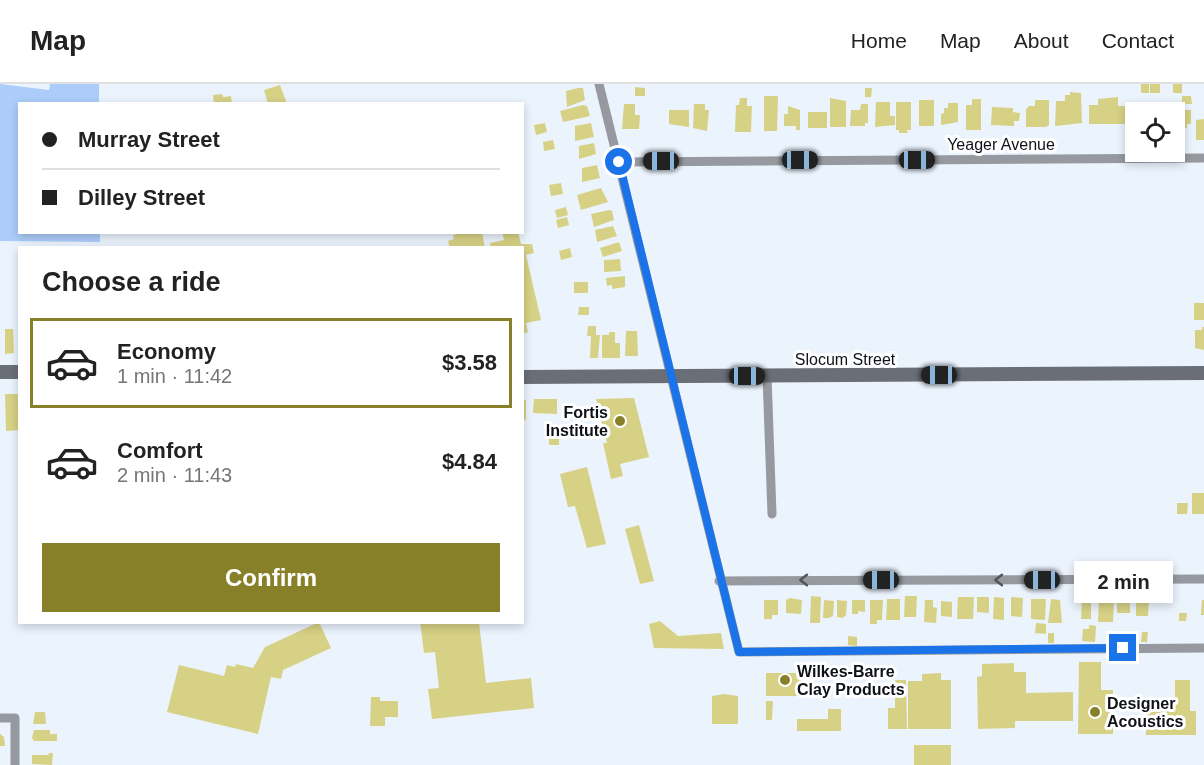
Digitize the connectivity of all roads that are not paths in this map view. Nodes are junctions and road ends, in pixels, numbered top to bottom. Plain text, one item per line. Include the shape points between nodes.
1 (599, 84) edge
2 (1204, 158) edge
3 (619, 162) junction
4 (0, 372) edge
5 (18, 372) edge
6 (1204, 374) edge
7 (767, 376) junction
8 (524, 377) edge
9 (670, 377) junction
10 (772, 514) dead end
11 (1204, 579) edge
12 (720, 580) junction
13 (1204, 648) edge
14 (0, 718) edge
15 (15, 765) edge

1 - 3 street
2 - 3 street, Yeager Avenue
3 - 9 street
4 - 5 street
6 - 7 street, Slocum Street
7 - 9 street, Slocum Street
7 - 10 street
8 - 9 street, Slocum Street
9 - 12 street
11 -> 12 street
12 - 13 street via 739,652
14 - 15 street via 15,717

